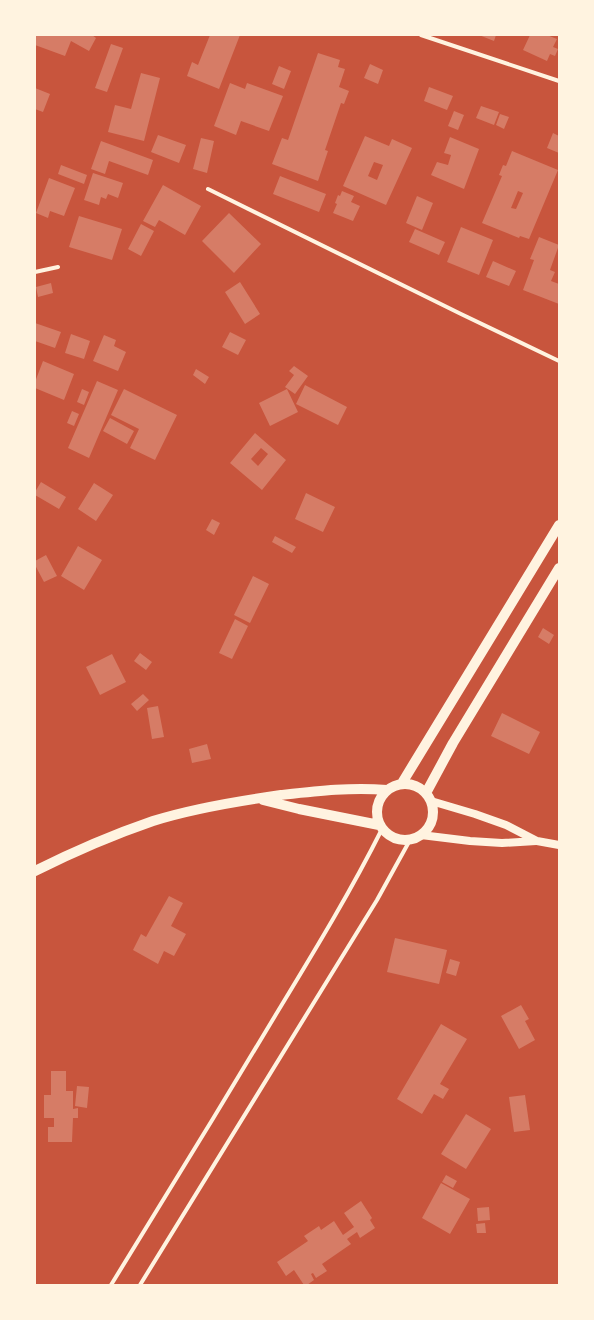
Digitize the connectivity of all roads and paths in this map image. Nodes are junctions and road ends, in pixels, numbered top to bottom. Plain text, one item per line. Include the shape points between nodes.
1 (421, 35) edge
2 (559, 81) edge
3 (208, 189) dead end
4 (58, 267) dead end
5 (35, 272) edge
6 (559, 361) edge
7 (559, 524) edge
8 (559, 568) edge
9 (402, 784) junction
10 (387, 790) junction
11 (429, 797) junction
12 (258, 798) junction
13 (381, 827) junction
14 (421, 835) junction
15 (410, 840) junction
16 (537, 841) junction
17 (559, 845) edge
18 (35, 871) edge
19 (111, 1285) edge
20 (140, 1285) edge

1 - 2 street
3 - 6 street
4 - 5 street
7 - 9 main road
8 - 11 main road via 457,736
9 - 10 main road
9 - 11 main road via 419,787
10 - 12 main road via 338,789
10 - 13 main road via 377,806
11 - 14 main road via 433,808 431,824
11 - 16 main road via 506,825
12 - 13 main road
12 - 18 main road via 195,810 153,822 88,846
13 - 15 main road via 392,838
13 - 19 street via 362,870 318,946
14 - 15 main road
14 - 16 main road via 502,843
15 - 20 street via 377,900
16 - 17 main road

